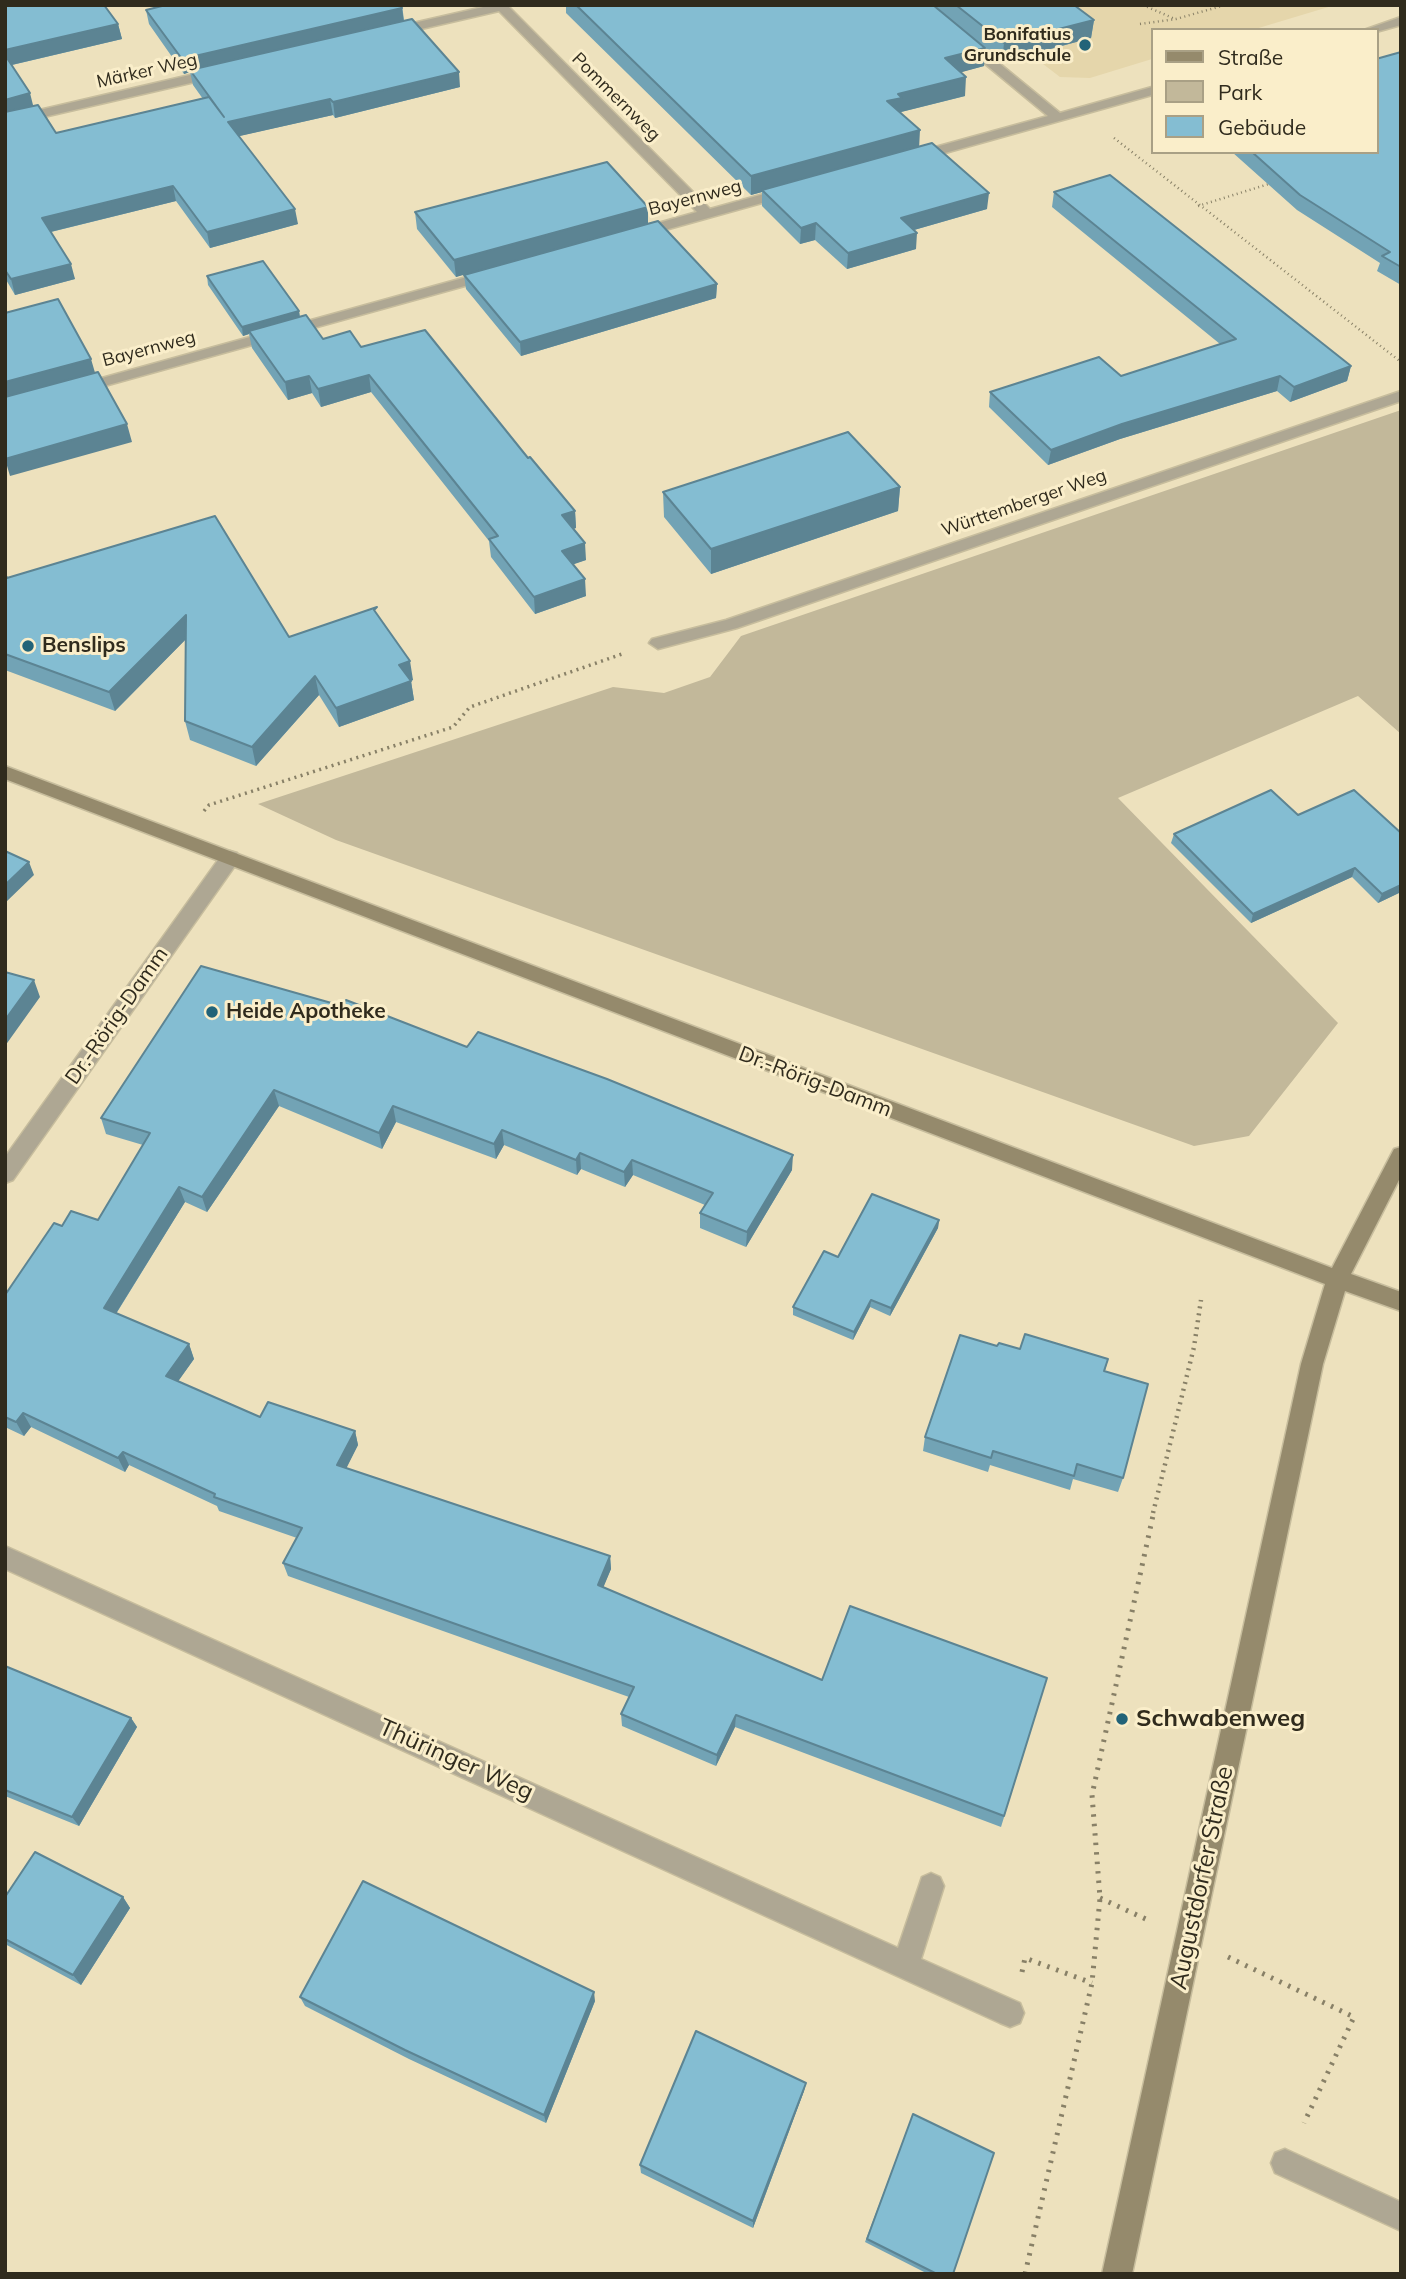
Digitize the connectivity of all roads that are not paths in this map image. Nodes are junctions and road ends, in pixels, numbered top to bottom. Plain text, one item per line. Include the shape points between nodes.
1 (920, 5) edge
2 (501, 6) edge
3 (1401, 21) edge
4 (1377, 28) edge
5 (380, 35) edge
6 (233, 69) edge
7 (1150, 92) edge
8 (1057, 117) junction
9 (5, 122) edge
10 (905, 159) edge
11 (799, 189) edge
12 (707, 214) junction
13 (616, 239) edge
14 (512, 268) edge
15 (57, 394) edge
16 (1401, 396) edge
17 (658, 643) dead end
18 (5, 772) edge
19 (230, 858) junction
20 (1401, 1155) edge
21 (5, 1174) edge
22 (1338, 1278) junction
23 (1401, 1302) edge
24 (5, 1557) edge
25 (931, 1886) dead end
26 (906, 1964) junction
27 (1010, 2013) road end
28 (1285, 2163) road end
29 (1401, 2217) edge
30 (1117, 2274) edge

1 - 8 street
2 - 5 street
2 - 12 street, Pommernweg
3 - 4 street
6 - 9 street, Märker Weg
7 - 8 street
8 - 10 street
11 - 12 street, Bayernweg
12 - 13 street, Bayernweg
14 - 15 street, Bayernweg
16 - 17 street, Württemberger Weg via 731,624
18 - 19 street, Dr.-Rörig-Damm
19 - 21 street, Dr.-Rörig-Damm
19 - 22 street, Dr.-Rörig-Damm
20 - 22 street
22 - 23 street, Dr.-Rörig-Damm
22 - 30 street, Augustdorfer Straße via 1312,1364
24 - 26 street, Thüringer Weg
25 - 26 street
26 - 27 street, Thüringer Weg
28 - 29 street

